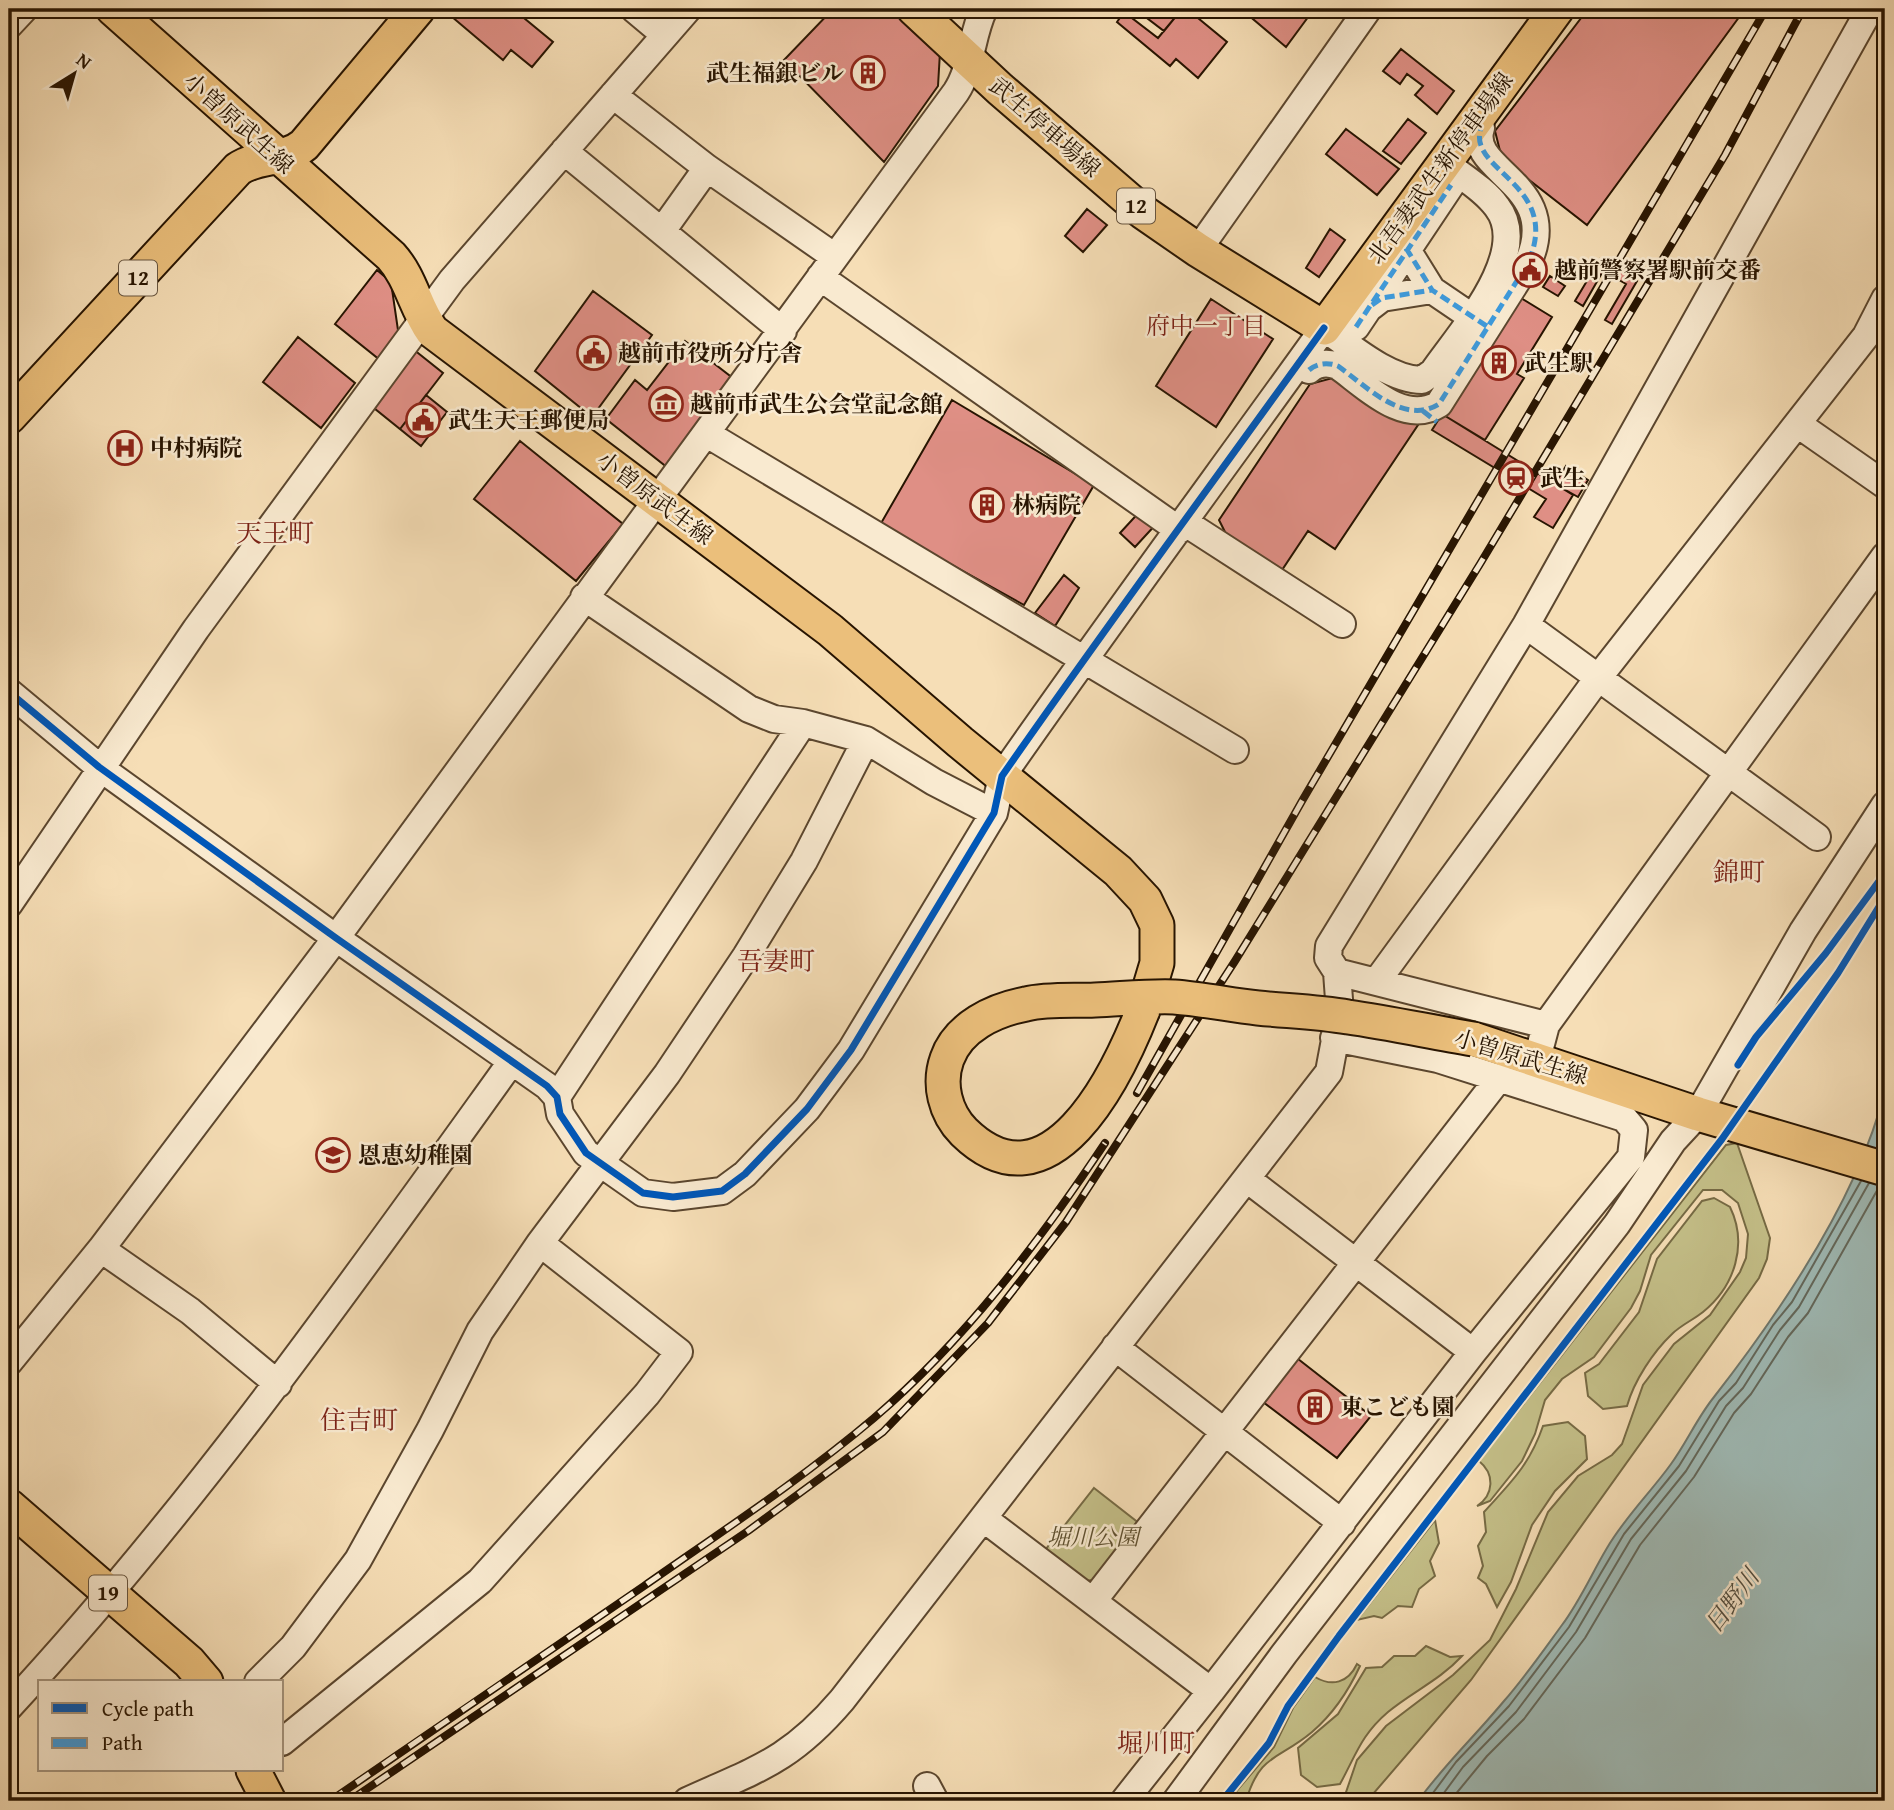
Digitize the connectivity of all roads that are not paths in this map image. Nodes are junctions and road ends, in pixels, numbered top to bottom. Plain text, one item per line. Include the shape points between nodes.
1 (24, 9) edge
2 (113, 9) edge
3 (418, 9) edge
4 (634, 9) edge
5 (688, 9) edge
6 (914, 9) edge
7 (984, 9) edge
8 (1368, 9) edge
9 (1557, 9) edge
10 (1870, 9) edge
11 (9, 25) edge
12 (665, 35) junction
13 (967, 58) junction
14 (613, 95) junction
15 (1481, 128) dead end
16 (564, 151) junction
17 (279, 158) junction
18 (707, 168) junction
19 (1448, 174) junction
20 (662, 231) junction
21 (1406, 248) junction
22 (1198, 250) junction
23 (827, 267) junction
24 (1432, 290) junction
25 (1885, 299) edge
26 (424, 319) junction
27 (1350, 321) junction
28 (1480, 322) junction
29 (783, 331) junction
30 (1309, 370) dead end
31 (9, 417) edge
32 (1799, 425) junction
33 (707, 435) junction
34 (1885, 485) edge
35 (658, 500) junction
36 (1182, 526) junction
37 (1885, 556) edge
38 (584, 597) junction
39 (1342, 624) dead end
40 (1526, 625) junction
41 (1084, 658) junction
42 (1598, 678) junction
43 (9, 692) edge
44 (803, 723) junction
45 (866, 740) junction
46 (1235, 750) dead end
47 (99, 767) junction
48 (1729, 773) junction
49 (1002, 776) junction
50 (1885, 805) edge
51 (994, 813) junction
52 (1817, 837) dead end
53 (9, 904) edge
54 (336, 939) junction
55 (1338, 972) junction
56 (1377, 981) junction
57 (1546, 1025) junction
58 (1334, 1038) junction
59 (512, 1062) junction
60 (1534, 1073) junction
61 (1500, 1077) junction
62 (557, 1097) junction
63 (1705, 1116) junction
64 (602, 1164) junction
65 (1885, 1169) edge
66 (1247, 1179) junction
67 (540, 1243) junction
68 (101, 1249) junction
69 (1355, 1263) junction
70 (1115, 1348) junction
71 (1473, 1352) junction
72 (9, 1362) edge
73 (278, 1384) junction
74 (1223, 1432) junction
75 (9, 1506) edge
76 (983, 1518) junction
77 (1342, 1523) junction
78 (108, 1593) junction
79 (1093, 1601) junction
80 (204, 1680) edge
81 (260, 1680) edge
82 (1210, 1691) junction
83 (11, 1700) edge
84 (284, 1740) edge
85 (254, 1772) edge
86 (270, 1801) edge
87 (687, 1801) edge
88 (1124, 1801) edge
89 (1176, 1801) edge

1 - 11 street
2 - 17 main road, 小曽原武生線
3 - 17 main road, 12 via 304,145
4 - 12 street
5 - 12 street
6 - 13 main road, 武生停車場線 / 12
7 - 13 street
8 - 22 street
9 - 19 main road, 北吾妻武生新停車場線
10 - 40 street
12 - 14 street
13 - 22 main road, 武生停車場線 / 12 via 1143,212
13 - 23 street via 957,92
14 - 16 street
14 - 18 street
15 - 28 street via 1479,142 1489,160 1527,197 1535,240 1527,265
16 - 20 street
16 - 26 street via 452,279
17 - 26 main road, 小曽原武生線 via 399,265
17 - 31 main road, 12 via 238,169
18 - 20 street
18 - 23 street
19 - 21 street
19 - 27 main road, 北吾妻武生新停車場線
19 - 28 street via 1497,207 1507,232 1503,264
20 - 29 street
21 - 24 street
21 - 27 street
22 - 27 main road, 武生停車場線 / 12
23 - 29 street
23 - 36 street
24 - 27 street via 1382,298
24 - 28 street
25 - 32 street via 1866,336
26 - 35 main road, 小曽原武生線 via 432,331
26 - 47 street
27 - 28 street via 1387,369 1422,380
27 - 36 street
28 - 30 street via 1430,417 1403,409 1330,363
29 - 33 street
32 - 34 street
32 - 42 street
33 - 35 street
33 - 41 street
35 - 38 street
35 - 49 main road, 小曽原武生線 via 830,630
36 - 39 street
36 - 41 street
37 - 48 street
38 - 44 street via 749,709
38 - 54 street
40 - 42 street
40 - 55 street via 1329,946 1328,958
41 - 46 street
41 - 49 street
42 - 48 street
42 - 56 street
43 - 47 street
44 - 45 street
44 - 62 street
45 - 51 street
45 - 64 street via 804,861 746,956
47 - 53 street
47 - 54 street
48 - 52 street
48 - 57 street
49 - 51 street
49 - 60 main road, 小曽原武生線, bridge via 1118,871 1145,900 1157,925 1159,952 1143,1010 1129,1045 1072,1133 1033,1158 1000,1154 972,1139 946,1102 942,1081 946,1062 955,1042 980,1021 1027,1003 1173,997 1347,1016 1473,1039
50 - 63 street via 1803,931
51 - 64 street via 852,1050 807,1109 746,1174 722,1191 673,1197 643,1193
54 - 59 street
54 - 68 street
55 - 56 street
55 - 58 street via 1340,1013
56 - 57 street
57 - 60 street
58 - 61 street
58 - 66 street via 1329,1072
59 - 62 street
59 - 73 street
60 - 61 street
60 - 63 main road, 小曽原武生線
60 - 71 street via 1623,1118 1634,1130 1634,1144 1631,1157
61 - 69 street
62 - 64 street via 559,1114 574,1139
63 - 65 main road, 小曽原武生線
63 - 89 street via 1673,1141 1581,1271 1292,1643
64 - 67 street
66 - 69 street
66 - 70 street
67 - 81 street via 480,1331 358,1560 293,1647
67 - 84 street via 679,1352 480,1581
68 - 72 street
68 - 73 street via 190,1311
69 - 71 street
69 - 74 street
70 - 74 street
70 - 76 street
71 - 77 street
73 - 78 street
74 - 77 street
74 - 79 street
75 - 78 main road, 19
76 - 79 street
76 - 87 street via 842,1700 800,1745 775,1762
77 - 82 street
78 - 80 main road, 19
78 - 83 street
79 - 82 street
82 - 88 street
85 - 86 main road

